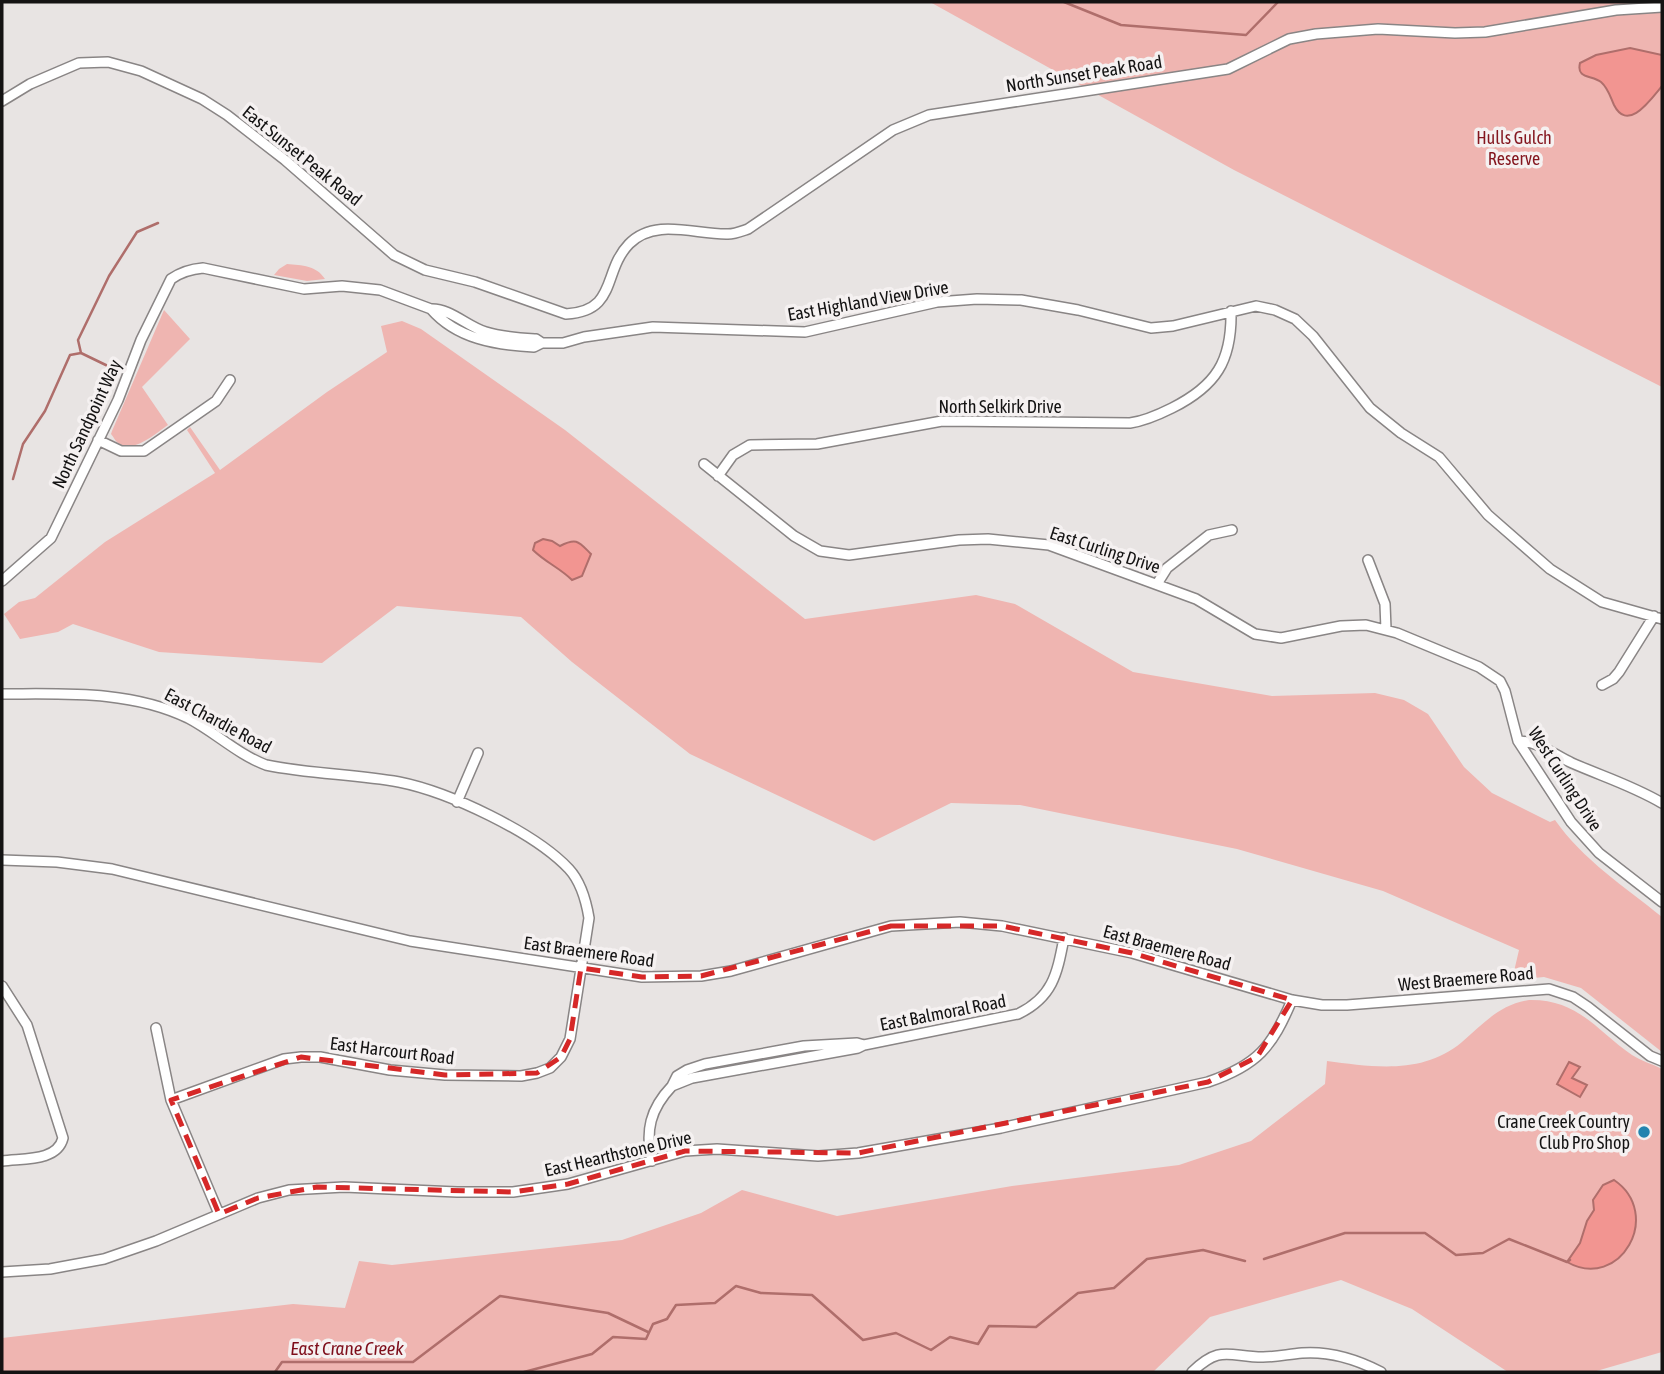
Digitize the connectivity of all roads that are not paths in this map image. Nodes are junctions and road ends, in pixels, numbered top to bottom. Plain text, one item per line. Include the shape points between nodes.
1 (1662, 7) edge
2 (2, 101) edge
3 (185, 271) joint
4 (1231, 311) junction
5 (580, 313) joint
6 (230, 380) dead end
7 (98, 440) junction
8 (704, 464) dead end
9 (718, 476) junction
10 (1232, 530) dead end
11 (1368, 560) dead end
12 (2, 581) edge
13 (1157, 584) junction
14 (1658, 617) edge
15 (1386, 629) junction
16 (1500, 681) joint
17 (1602, 685) dead end
18 (2, 694) edge
19 (1518, 741) junction
20 (478, 753) dead end
21 (457, 802) junction
22 (1662, 803) edge
23 (2, 860) edge
24 (1662, 902) edge
25 (1064, 938) junction
26 (581, 968) junction
27 (2, 986) edge
28 (1292, 1000) junction
29 (156, 1028) dead end
30 (1662, 1061) edge
31 (171, 1100) junction
32 (2, 1161) edge
33 (652, 1161) junction
34 (219, 1214) junction
35 (2, 1272) edge
36 (1192, 1372) edge
37 (1381, 1372) edge

1 - 5 street, North Sunset Peak Road via 1485,32 1378,29 1316,34 1289,39 1228,69 929,115 893,130 748,229 731,235 663,229 645,233 629,244 598,304
2 - 5 street, East Sunset Peak Road via 79,63 108,62 141,71 227,115 394,255 425,270 475,282 553,311
3 - 4 street, East Highland View Drive via 203,268 304,289 380,290 431,309 451,326 484,341 534,347 653,327 805,332 937,302 977,299 1021,300 1151,328
3 - 7 street, North Sandpoint Way via 171,279
4 - 9 street, North Selkirk Drive via 1229,343 1214,379 1199,393 1149,419 1130,423 942,421 817,444 750,446 733,455
4 - 14 street, East Highland View Drive via 1256,306 1295,319 1370,408 1438,457 1488,515 1550,569 1602,601
6 - 7 street via 216,401 144,451 121,450
7 - 12 street, North Sandpoint Way via 51,538
8 - 9 street, East Curling Drive
9 - 13 street, East Curling Drive via 820,551 849,555 959,540 1016,540 1068,551
10 - 13 street via 1209,535 1167,568
11 - 15 street via 1385,604
13 - 15 street, East Curling Drive via 1210,605 1243,629 1270,637 1293,637 1341,626
14 - 17 street via 1619,672
15 - 16 street, East Curling Drive via 1479,667
16 - 19 street, West Curling Drive
18 - 21 street, East Chardie Road via 75,694 156,704 266,765 400,783
19 - 22 street via 1536,743
19 - 24 street, West Curling Drive via 1588,843
20 - 21 street
21 - 26 street, East Chardie Road via 537,843 569,870 586,901 589,918
23 - 26 street, East Braemere Road via 111,869 356,929
25 - 26 street, East Braemere Road via 1002,926 930,922 891,926 701,976 642,977
25 - 28 street, East Braemere Road
25 - 33 street, East Balmoral Road via 1050,989 1034,1006 1009,1016 864,1045 804,1046 687,1070 677,1076 654,1109 648,1126
26 - 31 street, East Harcourt Road via 570,1039 561,1057 537,1073 444,1075 301,1056
27 - 32 street via 27,1025 63,1138 51,1154
28 - 30 street, West Braemere Road via 1348,1005 1549,989 1573,997
28 - 33 street, East Hearthstone Drive via 1281,1026 1257,1057 1234,1074 1208,1082 1001,1128 859,1153 818,1157 718,1149 685,1151
29 - 31 street
31 - 34 street
33 - 34 street, East Hearthstone Drive via 568,1184 513,1192 289,1190
34 - 35 street, East Hearthstone Drive via 104,1259
36 - 37 street via 1218,1354 1230,1352 1264,1357 1327,1353

